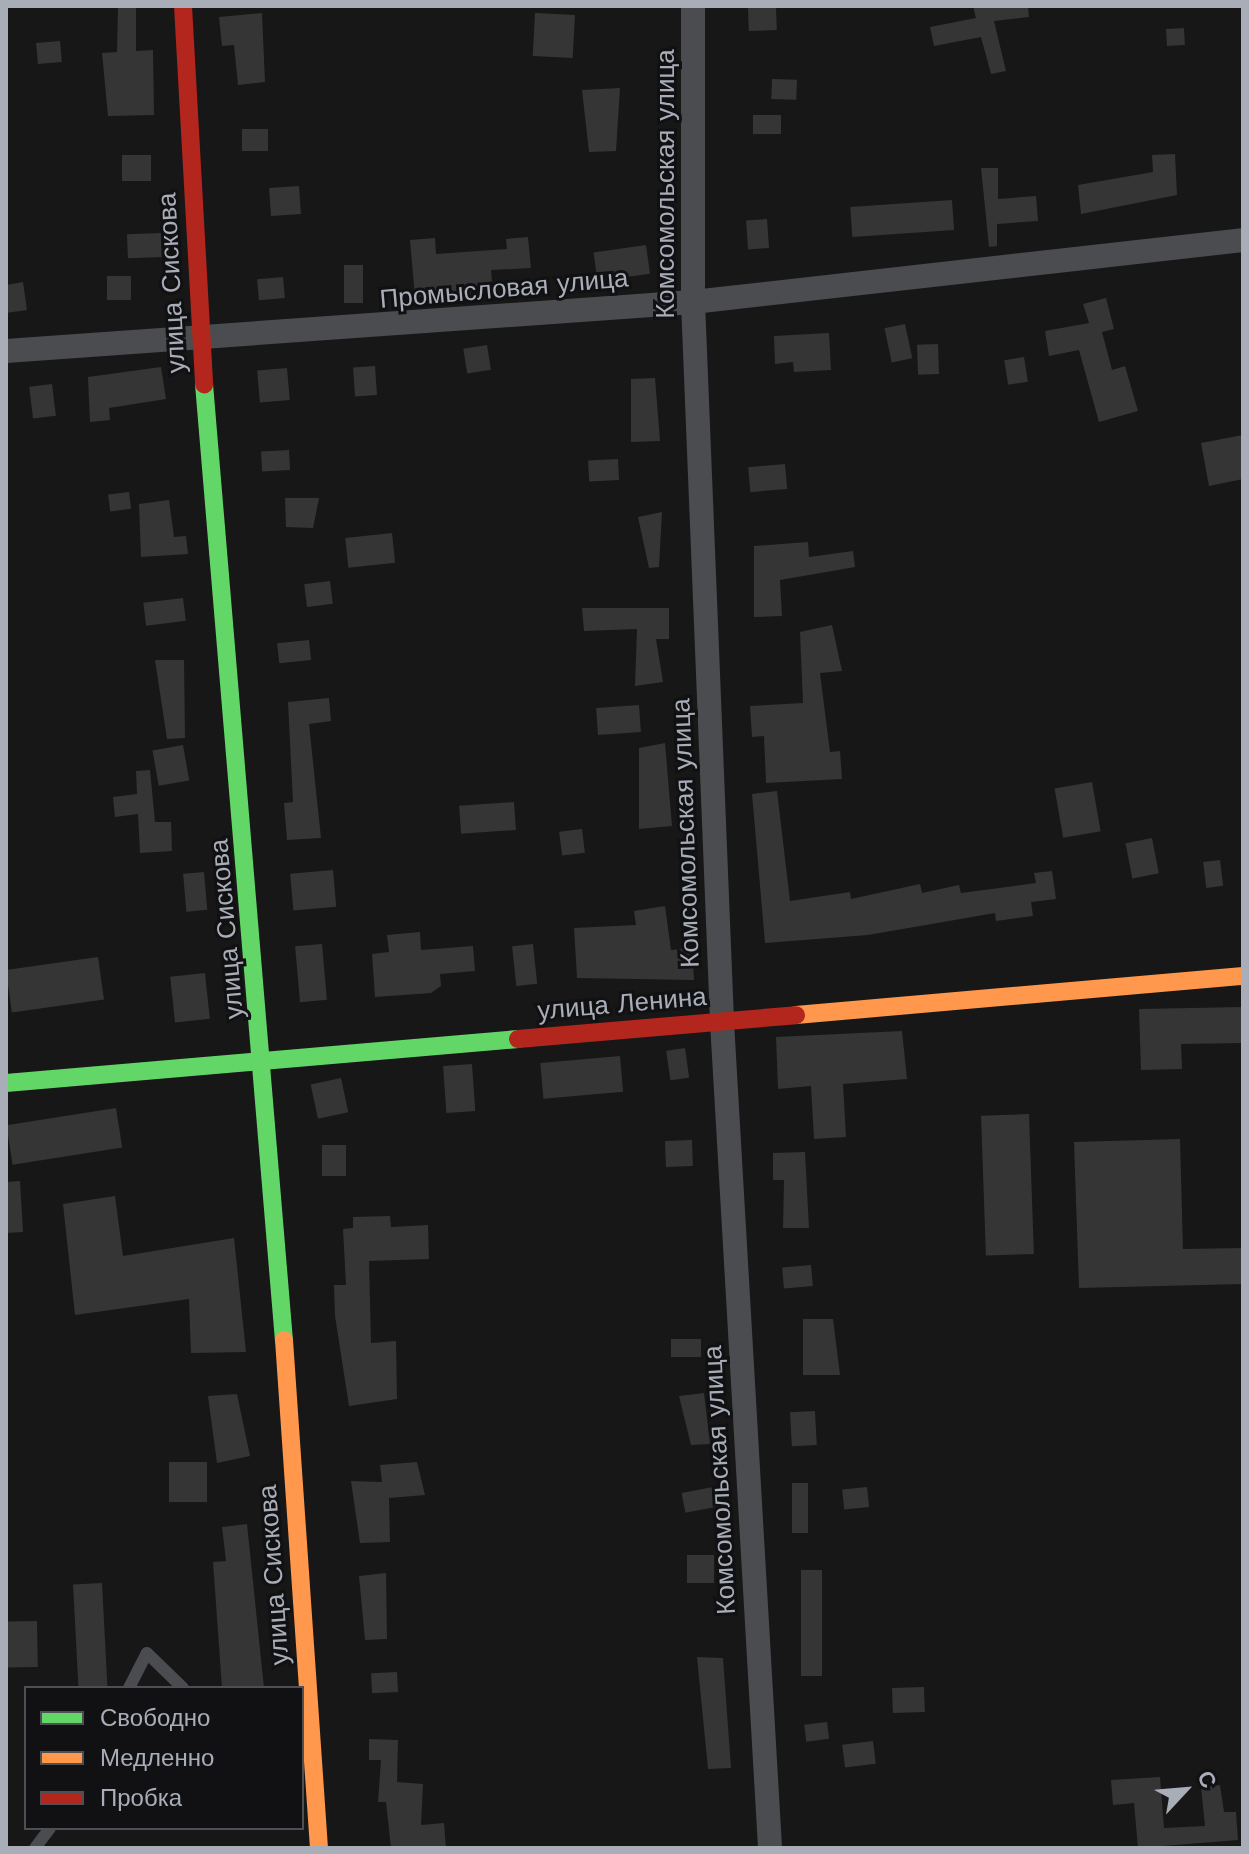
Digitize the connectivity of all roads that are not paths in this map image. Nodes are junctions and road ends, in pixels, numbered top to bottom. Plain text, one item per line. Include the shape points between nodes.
1 (183, 6) edge
2 (693, 6) edge
3 (1243, 240) edge
4 (693, 302) junction
5 (200, 342) junction
6 (6, 351) edge
7 (1243, 976) edge
8 (722, 1022) junction
9 (265, 1060) junction
10 (6, 1083) edge
11 (130, 1686) edge
12 (181, 1686) edge
13 (304, 1686) edge
14 (304, 1693) edge
15 (306, 1725) edge
16 (48, 1830) edge
17 (35, 1848) edge
18 (319, 1848) edge
19 (770, 1848) edge

1 - 5 street, улица Сискова
2 - 4 street, Комсомольская улица
3 - 4 street, Промысловая улица
4 - 5 street, Промысловая улица
4 - 8 street, Комсомольская улица
5 - 6 street, Промысловая улица
5 - 9 street, улица Сискова
7 - 8 street, улица Ленина
8 - 9 street, улица Ленина
8 - 19 street, Комсомольская улица
9 - 10 street, улица Ленина
9 - 13 street, улица Сискова
11 - 12 lane via 147,1653
14 - 15 street, улица Сискова
15 - 18 street, улица Сискова
16 - 17 lane

